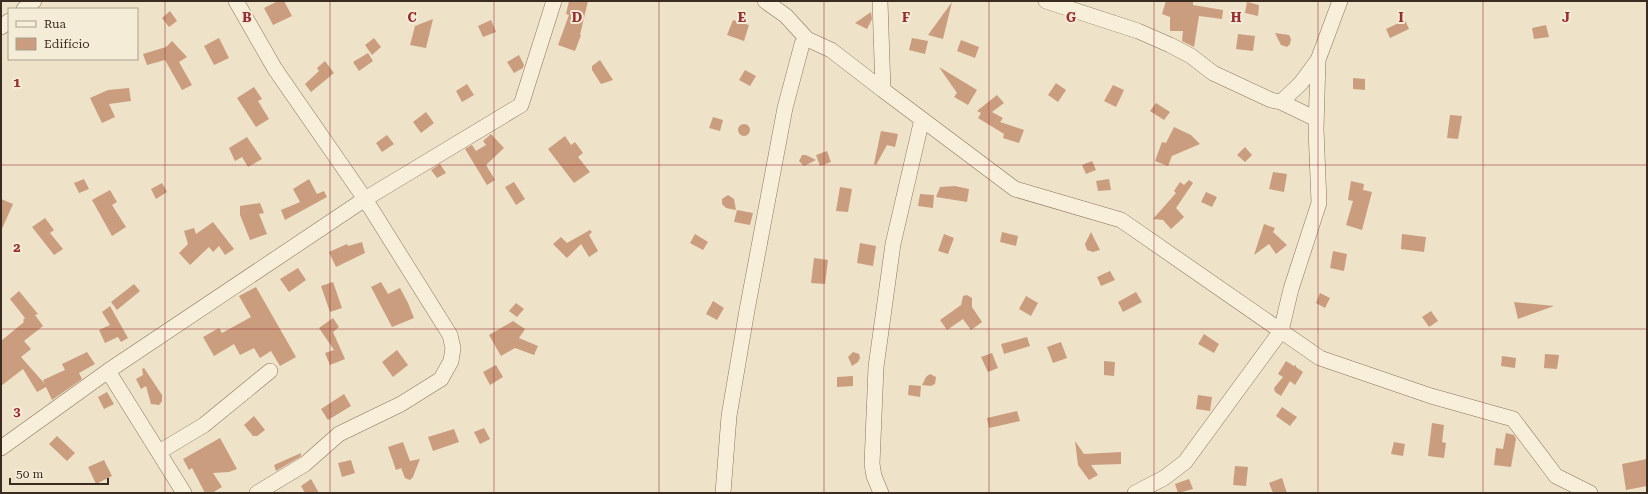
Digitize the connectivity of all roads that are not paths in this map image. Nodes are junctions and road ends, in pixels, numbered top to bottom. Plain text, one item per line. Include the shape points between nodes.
1 (34, 1) edge
2 (236, 1) edge
3 (554, 1) edge
4 (765, 1) edge
5 (880, 1) edge
6 (1046, 1) edge
7 (1340, 1) edge
8 (25, 8) edge
9 (807, 39) junction
10 (1318, 60) junction
11 (883, 90) junction
12 (1281, 102) junction
13 (922, 119) junction
14 (1316, 119) junction
15 (365, 198) junction
16 (1281, 331) junction
17 (108, 371) junction
18 (270, 371) dead end
19 (1, 448) edge
20 (159, 452) junction
21 (184, 493) edge
22 (257, 493) edge
23 (723, 493) edge
24 (881, 493) edge
25 (1135, 493) edge
26 (1590, 493) edge

1 - 8 street
2 - 15 street via 275,69
3 - 15 street via 521,105
4 - 9 street via 786,16
5 - 11 street
6 - 12 street via 1138,31 1191,56 1228,81
7 - 10 street
9 - 11 street via 831,50
9 - 23 street via 802,44 786,108 747,310 729,416
10 - 12 street via 1301,83
10 - 14 street
11 - 13 street
12 - 14 street
13 - 16 street via 1015,189 1121,220
13 - 24 street via 893,244 876,367 872,464
14 - 16 street via 1319,204 1291,289
15 - 17 street
15 - 22 street via 450,335 453,348 448,368 441,379 401,404 339,434 305,464
16 - 25 street via 1185,462 1164,478
16 - 26 street via 1320,358 1431,396 1513,419 1556,476
17 - 19 street
17 - 20 street
18 - 20 street via 204,425
20 - 21 street

